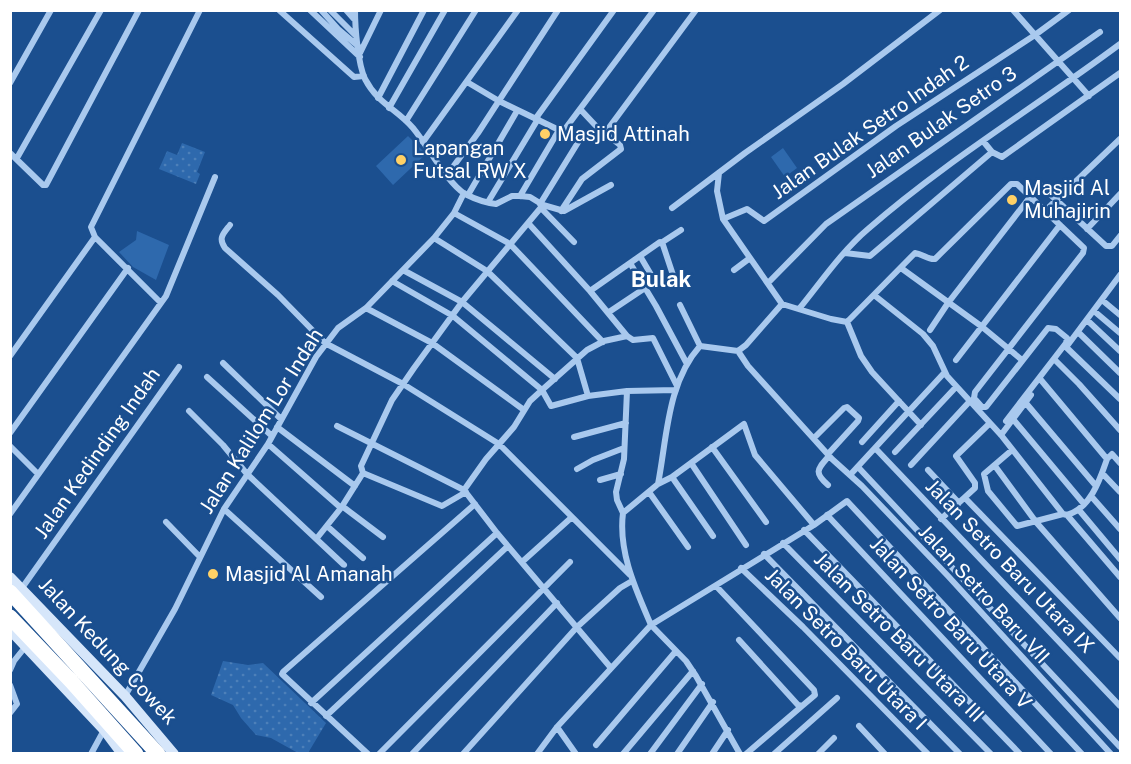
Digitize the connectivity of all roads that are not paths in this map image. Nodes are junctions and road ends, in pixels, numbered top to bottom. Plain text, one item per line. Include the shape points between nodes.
1 (51, 10) edge
2 (101, 10) edge
3 (139, 10) edge
4 (200, 10) edge
5 (279, 10) edge
6 (310, 10) edge
7 (321, 10) edge
8 (330, 10) edge
9 (346, 10) edge
10 (355, 10) edge
11 (362, 10) edge
12 (381, 10) edge
13 (424, 10) edge
14 (445, 10) edge
15 (476, 10) edge
16 (518, 10) edge
17 (558, 10) edge
18 (614, 10) edge
19 (654, 10) edge
20 (696, 10) edge
21 (940, 10) edge
22 (1013, 10) edge
23 (1069, 10) edge
24 (355, 22) junction
25 (1100, 32) dead end
26 (1035, 35) junction
27 (357, 36) junction
28 (1120, 44) edge
29 (358, 46) junction
30 (360, 56) junction
31 (1058, 60) junction
32 (1120, 74) edge
33 (364, 76) junction
34 (1074, 79) junction
35 (467, 82) junction
36 (10, 83) edge
37 (1089, 96) junction
38 (378, 98) junction
39 (499, 102) junction
40 (389, 108) junction
41 (580, 110) junction
42 (517, 111) junction
43 (537, 119) junction
44 (406, 121) junction
45 (559, 130) junction
46 (605, 133) junction
47 (582, 136) dead end
48 (1120, 140) edge
49 (983, 141) junction
50 (423, 142) junction
51 (993, 152) junction
52 (11, 153) edge
53 (17, 158) junction
54 (719, 173) junction
55 (447, 175) junction
56 (216, 177) dead end
57 (1039, 184) dead end
58 (612, 185) dead end
59 (466, 194) junction
60 (1120, 194) edge
61 (520, 196) junction
62 (1030, 197) junction
63 (1057, 200) junction
64 (489, 202) junction
65 (541, 206) junction
66 (672, 208) dead end
67 (561, 211) junction
68 (1045, 211) junction
69 (454, 213) junction
70 (723, 219) junction
71 (529, 224) junction
72 (230, 225) dead end
73 (1060, 225) junction
74 (681, 230) dead end
75 (1120, 236) edge
76 (96, 237) junction
77 (1087, 237) junction
78 (434, 238) junction
79 (574, 242) dead end
80 (662, 243) junction
81 (510, 244) junction
82 (845, 253) junction
83 (640, 256) junction
84 (750, 258) junction
85 (630, 262) junction
86 (128, 268) junction
87 (901, 268) junction
88 (403, 270) junction
89 (734, 270) dead end
90 (487, 271) junction
91 (1120, 275) edge
92 (653, 278) dead end
93 (392, 281) junction
94 (672, 284) dead end
95 (768, 284) junction
96 (645, 288) junction
97 (590, 291) junction
98 (874, 295) junction
99 (1102, 300) junction
100 (462, 302) junction
101 (161, 303) junction
102 (948, 303) junction
103 (782, 304) junction
104 (680, 305) dead end
105 (366, 308) junction
106 (799, 309) junction
107 (1094, 311) junction
108 (609, 312) junction
109 (1120, 315) edge
110 (453, 316) junction
111 (1087, 320) junction
112 (847, 322) junction
113 (981, 326) junction
114 (930, 330) dead end
115 (1078, 332) junction
116 (1120, 333) edge
117 (627, 336) junction
118 (603, 342) junction
119 (326, 343) junction
120 (432, 343) junction
121 (700, 346) junction
122 (1066, 347) junction
123 (1007, 349) junction
124 (738, 351) junction
125 (1120, 351) edge
126 (10, 356) edge
127 (577, 358) junction
128 (956, 360) dead end
129 (1022, 360) junction
130 (1056, 362) junction
131 (223, 363) dead end
132 (687, 364) junction
133 (179, 367) dead end
134 (945, 372) junction
135 (1120, 373) edge
136 (207, 377) dead end
137 (555, 379) junction
138 (1041, 380) junction
139 (403, 384) junction
140 (956, 387) junction
141 (676, 388) junction
142 (542, 390) junction
143 (627, 391) junction
144 (588, 396) junction
145 (1120, 399) edge
146 (898, 401) junction
147 (970, 401) junction
148 (1025, 402) junction
149 (524, 410) junction
150 (189, 411) dead end
151 (908, 412) junction
152 (281, 419) junction
153 (1010, 420) junction
154 (626, 423) junction
155 (990, 423) junction
156 (921, 424) junction
157 (277, 426) junction
158 (337, 426) dead end
159 (1120, 430) edge
160 (10, 433) edge
161 (1001, 435) junction
162 (272, 436) junction
163 (574, 436) dead end
164 (814, 438) junction
165 (372, 442) junction
166 (862, 442) dead end
167 (268, 444) junction
168 (499, 444) junction
169 (10, 446) edge
170 (712, 447) junction
171 (624, 448) junction
172 (876, 449) junction
173 (1012, 450) junction
174 (895, 452) dead end
175 (830, 456) junction
176 (1107, 459) junction
177 (691, 463) junction
178 (1120, 463) edge
179 (911, 465) dead end
180 (858, 466) junction
181 (995, 466) junction
182 (577, 470) dead end
183 (928, 470) dead end
184 (363, 473) junction
185 (1102, 473) junction
186 (38, 474) junction
187 (247, 474) junction
188 (621, 474) junction
189 (850, 475) junction
190 (672, 477) junction
191 (600, 480) dead end
192 (658, 484) junction
193 (828, 485) dead end
194 (355, 486) junction
195 (1096, 486) junction
196 (465, 491) junction
197 (649, 492) junction
198 (1120, 492) edge
199 (1091, 496) junction
200 (962, 500) junction
201 (475, 504) junction
202 (342, 507) junction
203 (1082, 507) junction
204 (224, 509) junction
205 (623, 513) junction
206 (10, 514) edge
207 (1065, 514) junction
208 (827, 515) junction
209 (572, 518) junction
210 (941, 519) junction
211 (166, 522) dead end
212 (766, 522) dead end
213 (1036, 522) junction
214 (814, 525) junction
215 (327, 526) junction
216 (1120, 529) edge
217 (804, 530) junction
218 (497, 533) junction
219 (712, 536) dead end
220 (383, 537) dead end
221 (316, 538) junction
222 (783, 543) junction
223 (746, 545) dead end
224 (508, 546) junction
225 (688, 547) dead end
226 (764, 554) junction
227 (200, 557) junction
228 (363, 558) dead end
229 (1120, 559) edge
230 (522, 561) junction
231 (570, 562) dead end
232 (344, 565) dead end
233 (741, 568) junction
234 (10, 577) edge
235 (1120, 577) edge
236 (631, 578) junction
237 (716, 586) junction
238 (544, 587) junction
239 (16, 590) edge
240 (321, 597) dead end
241 (557, 603) junction
242 (10, 617) edge
243 (1120, 618) edge
244 (651, 625) junction
245 (577, 627) junction
246 (10, 630) edge
247 (739, 640) dead end
248 (26, 646) junction
249 (676, 651) junction
250 (1120, 658) edge
251 (610, 668) junction
252 (10, 670) edge
253 (693, 671) junction
254 (702, 684) junction
255 (10, 685) edge
256 (125, 696) junction
257 (837, 698) dead end
258 (713, 702) junction
259 (311, 703) junction
260 (802, 706) junction
261 (1120, 706) edge
262 (10, 713) edge
263 (326, 716) junction
264 (859, 726) dead end
265 (557, 727) junction
266 (104, 730) junction
267 (728, 730) junction
268 (834, 738) dead end
269 (596, 745) dead end
270 (1120, 747) edge
271 (882, 752) edge
272 (91, 753) edge
273 (122, 753) edge
274 (136, 753) edge
275 (158, 753) edge
276 (174, 753) edge
277 (368, 753) edge
278 (379, 753) edge
279 (412, 753) edge
280 (463, 753) edge
281 (537, 753) edge
282 (576, 753) edge
283 (623, 753) edge
284 (650, 753) edge
285 (677, 753) edge
286 (712, 753) edge
287 (740, 753) edge
288 (746, 753) edge
289 (774, 753) edge
290 (818, 753) edge
291 (928, 753) edge
292 (960, 753) edge
293 (991, 753) edge
294 (1020, 753) edge
295 (1052, 753) edge
296 (1082, 753) edge
297 (1111, 753) edge

1 - 36 street
2 - 53 street
3 - 53 street via 46,185
4 - 76 street via 92,229
5 - 33 street via 354,77
6 - 30 street
7 - 29 street
8 - 27 street
9 - 24 street
10 - 24 street
11 - 24 street
12 - 30 street
13 - 38 street
14 - 40 street
15 - 44 street
16 - 35 street
17 - 39 street
18 - 43 street
19 - 41 street
20 - 46 street
21 - 54 street
22 - 26 street
23 - 26 street
24 - 27 street
25 - 31 street, Jalan Bulak Setro 3
26 - 31 street
26 - 70 street, Jalan Bulak Setro Indah 2 via 896,126 764,221 747,209
27 - 29 street
28 - 34 street
29 - 30 street
30 - 33 street
31 - 34 street
31 - 95 street, Jalan Bulak Setro 3 via 826,224
32 - 37 street
33 - 38 street
34 - 37 street
34 - 49 street
35 - 39 street
35 - 50 street
37 - 51 street via 1002,157
38 - 40 street
39 - 42 street
39 - 55 street
40 - 44 street
41 - 45 street via 568,126
41 - 46 street
42 - 43 street
42 - 59 street, Jalan Kalilom Lor Indah
43 - 45 street
43 - 64 street
44 - 50 street
45 - 61 street
46 - 67 street via 621,149 582,178
47 - 65 street
48 - 63 street
49 - 51 street
49 - 82 street via 867,230
50 - 55 street
51 - 82 street via 870,256
52 - 53 street
54 - 66 street
54 - 70 street via 717,191
55 - 59 street
56 - 101 street
57 - 63 street
58 - 67 street
59 - 64 street
59 - 69 street, Jalan Kalilom Lor Indah
60 - 77 street
61 - 64 street via 496,204
61 - 65 street via 530,197
62 - 68 street
62 - 87 street via 1017,184 1011,184 935,259 915,253
62 - 102 street
63 - 68 street
63 - 77 street
65 - 67 street
65 - 71 street
65 - 79 street
68 - 73 street
69 - 78 street, Jalan Kalilom Lor Indah
69 - 81 street
70 - 84 street
71 - 81 street
71 - 97 street
72 - 119 street via 220,237 225,248
73 - 77 street
73 - 113 street
74 - 80 street
75 - 77 street via 1109,247
76 - 86 street
76 - 126 street
77 - 123 street via 1083,253
78 - 88 street, Jalan Kalilom Lor Indah
78 - 90 street
80 - 83 street
80 - 94 street via 671,267
81 - 90 street
81 - 118 street
82 - 106 street
83 - 85 street
83 - 92 street
84 - 89 street
84 - 95 street
85 - 96 street
85 - 97 street
86 - 101 street
86 - 160 street
87 - 98 street
87 - 102 street
88 - 93 street, Jalan Kalilom Lor Indah
88 - 100 street
90 - 100 street
90 - 127 street
91 - 99 street via 1115,288
93 - 105 street, Jalan Kalilom Lor Indah
93 - 110 street
95 - 103 street
96 - 108 street
96 - 132 street
97 - 108 street
98 - 112 street
98 - 134 street via 923,334
99 - 107 street
99 - 109 street
100 - 110 street
100 - 137 street
101 - 186 street
102 - 113 street
102 - 114 street
103 - 106 street
103 - 124 street
104 - 121 street
105 - 119 street, Jalan Kalilom Lor Indah via 338,328
105 - 120 street
106 - 112 street
107 - 111 street
107 - 116 street
108 - 117 street
110 - 120 street
110 - 142 street
111 - 115 street
111 - 125 street
112 - 146 street via 861,356
113 - 123 street
113 - 128 street
115 - 122 street
115 - 135 street
117 - 118 street
117 - 141 street via 634,340 653,338
118 - 127 street
119 - 139 street
119 - 152 street, Jalan Kalilom Lor Indah
120 - 139 street
120 - 149 street
121 - 124 street
121 - 132 street
122 - 130 street
122 - 145 street
123 - 129 street
123 - 129 street via 975,392 974,398 982,407 986,407
124 - 164 street, Jalan Setro Baru VII
127 - 137 street
127 - 144 street
129 - 153 street via 1048,328 1067,338
130 - 138 street
130 - 159 street
131 - 152 street
132 - 141 street
133 - 239 street, Jalan Kedinding Indah
134 - 140 street
134 - 151 street
136 - 162 street
137 - 142 street
138 - 148 street
138 - 176 street
139 - 165 street
139 - 168 street
140 - 147 street
140 - 156 street
141 - 143 street
141 - 192 street
142 - 144 street via 553,406
142 - 149 street
143 - 144 street
143 - 154 street
146 - 151 street
146 - 166 street
147 - 155 street
147 - 179 street
148 - 153 street
148 - 195 street
149 - 168 street
150 - 187 street
151 - 156 street
151 - 172 street
152 - 157 street, Jalan Kalilom Lor Indah
153 - 161 street
153 - 203 street
154 - 163 street
154 - 171 street
155 - 161 street
155 - 200 street via 956,456 976,485
156 - 174 street
157 - 162 street, Jalan Kalilom Lor Indah
157 - 194 street
158 - 165 street
161 - 173 street
162 - 167 street, Jalan Kalilom Lor Indah
164 - 175 street, Jalan Setro Baru VII
164 - 175 street via 844,408 859,418
165 - 184 street via 361,466
165 - 196 street
167 - 187 street, Jalan Kalilom Lor Indah
167 - 202 street
168 - 196 street
168 - 209 street
169 - 186 street
170 - 177 street
170 - 212 street
170 - 214 street via 745,424 755,455
171 - 182 street
171 - 188 street
172 - 180 street
172 - 210 street, Jalan Setro Baru Utara IX
173 - 181 street
173 - 207 street
175 - 189 street, Jalan Setro Baru VII
175 - 193 street via 818,474
176 - 178 street via 1112,454
176 - 185 street
177 - 190 street
177 - 223 street
180 - 189 street
180 - 270 street
181 - 213 street
181 - 213 street via 984,475 988,491 1017,526
183 - 200 street
184 - 194 street
184 - 196 street via 442,506
185 - 195 street
185 - 198 street
186 - 206 street
187 - 204 street, Jalan Kalilom Lor Indah
187 - 221 street
188 - 191 street
188 - 205 street via 616,496
189 - 297 street, Jalan Setro Baru VII
190 - 192 street
190 - 219 street
192 - 197 street
194 - 202 street
195 - 199 street
196 - 201 street
197 - 205 street
197 - 225 street
199 - 203 street
199 - 216 street
200 - 210 street
200 - 250 street
201 - 218 street
201 - 259 street via 283,672
202 - 215 street
202 - 220 street
203 - 207 street
203 - 229 street
204 - 227 street, Jalan Kalilom Lor Indah
204 - 240 street
205 - 236 street via 622,532
207 - 213 street
207 - 235 street
208 - 214 street
208 - 295 street, Jalan Setro Baru Utara V
208 - 296 street via 849,502
209 - 230 street
209 - 236 street
210 - 261 street, Jalan Setro Baru Utara IX
211 - 227 street
213 - 243 street
214 - 217 street
215 - 221 street
215 - 228 street
217 - 222 street
217 - 294 street
218 - 224 street
218 - 259 street
221 - 232 street
222 - 226 street
222 - 293 street, Jalan Setro Baru Utara III
224 - 230 street
224 - 263 street
226 - 233 street
226 - 292 street
227 - 256 street, Jalan Kalilom Lor Indah
230 - 238 street
231 - 238 street
233 - 237 street
233 - 291 street, Jalan Setro Baru Utara I
234 - 239 main road, Jalan Kedung Cowek
236 - 244 street
236 - 245 street
237 - 244 street
237 - 260 street via 814,690 815,695
238 - 241 street
238 - 278 street
239 - 256 main road, Jalan Kedung Cowek
239 - 275 highway, Jalan Kedung Cowek
241 - 245 street
241 - 279 street
242 - 274 highway
244 - 249 street
244 - 251 street
245 - 251 street
245 - 280 street
246 - 248 main road
247 - 260 street
248 - 252 street
248 - 266 main road
249 - 253 street
249 - 269 street
251 - 265 street
253 - 254 street
253 - 283 street
254 - 258 street
254 - 284 street
255 - 262 street via 17,704
256 - 276 main road, Jalan Kedung Cowek
257 - 289 street
258 - 267 street
258 - 285 street
259 - 263 street
260 - 288 street
263 - 277 street
264 - 271 street
265 - 281 street
265 - 282 street
266 - 272 street
266 - 273 main road
267 - 286 street
267 - 287 street
268 - 290 street

